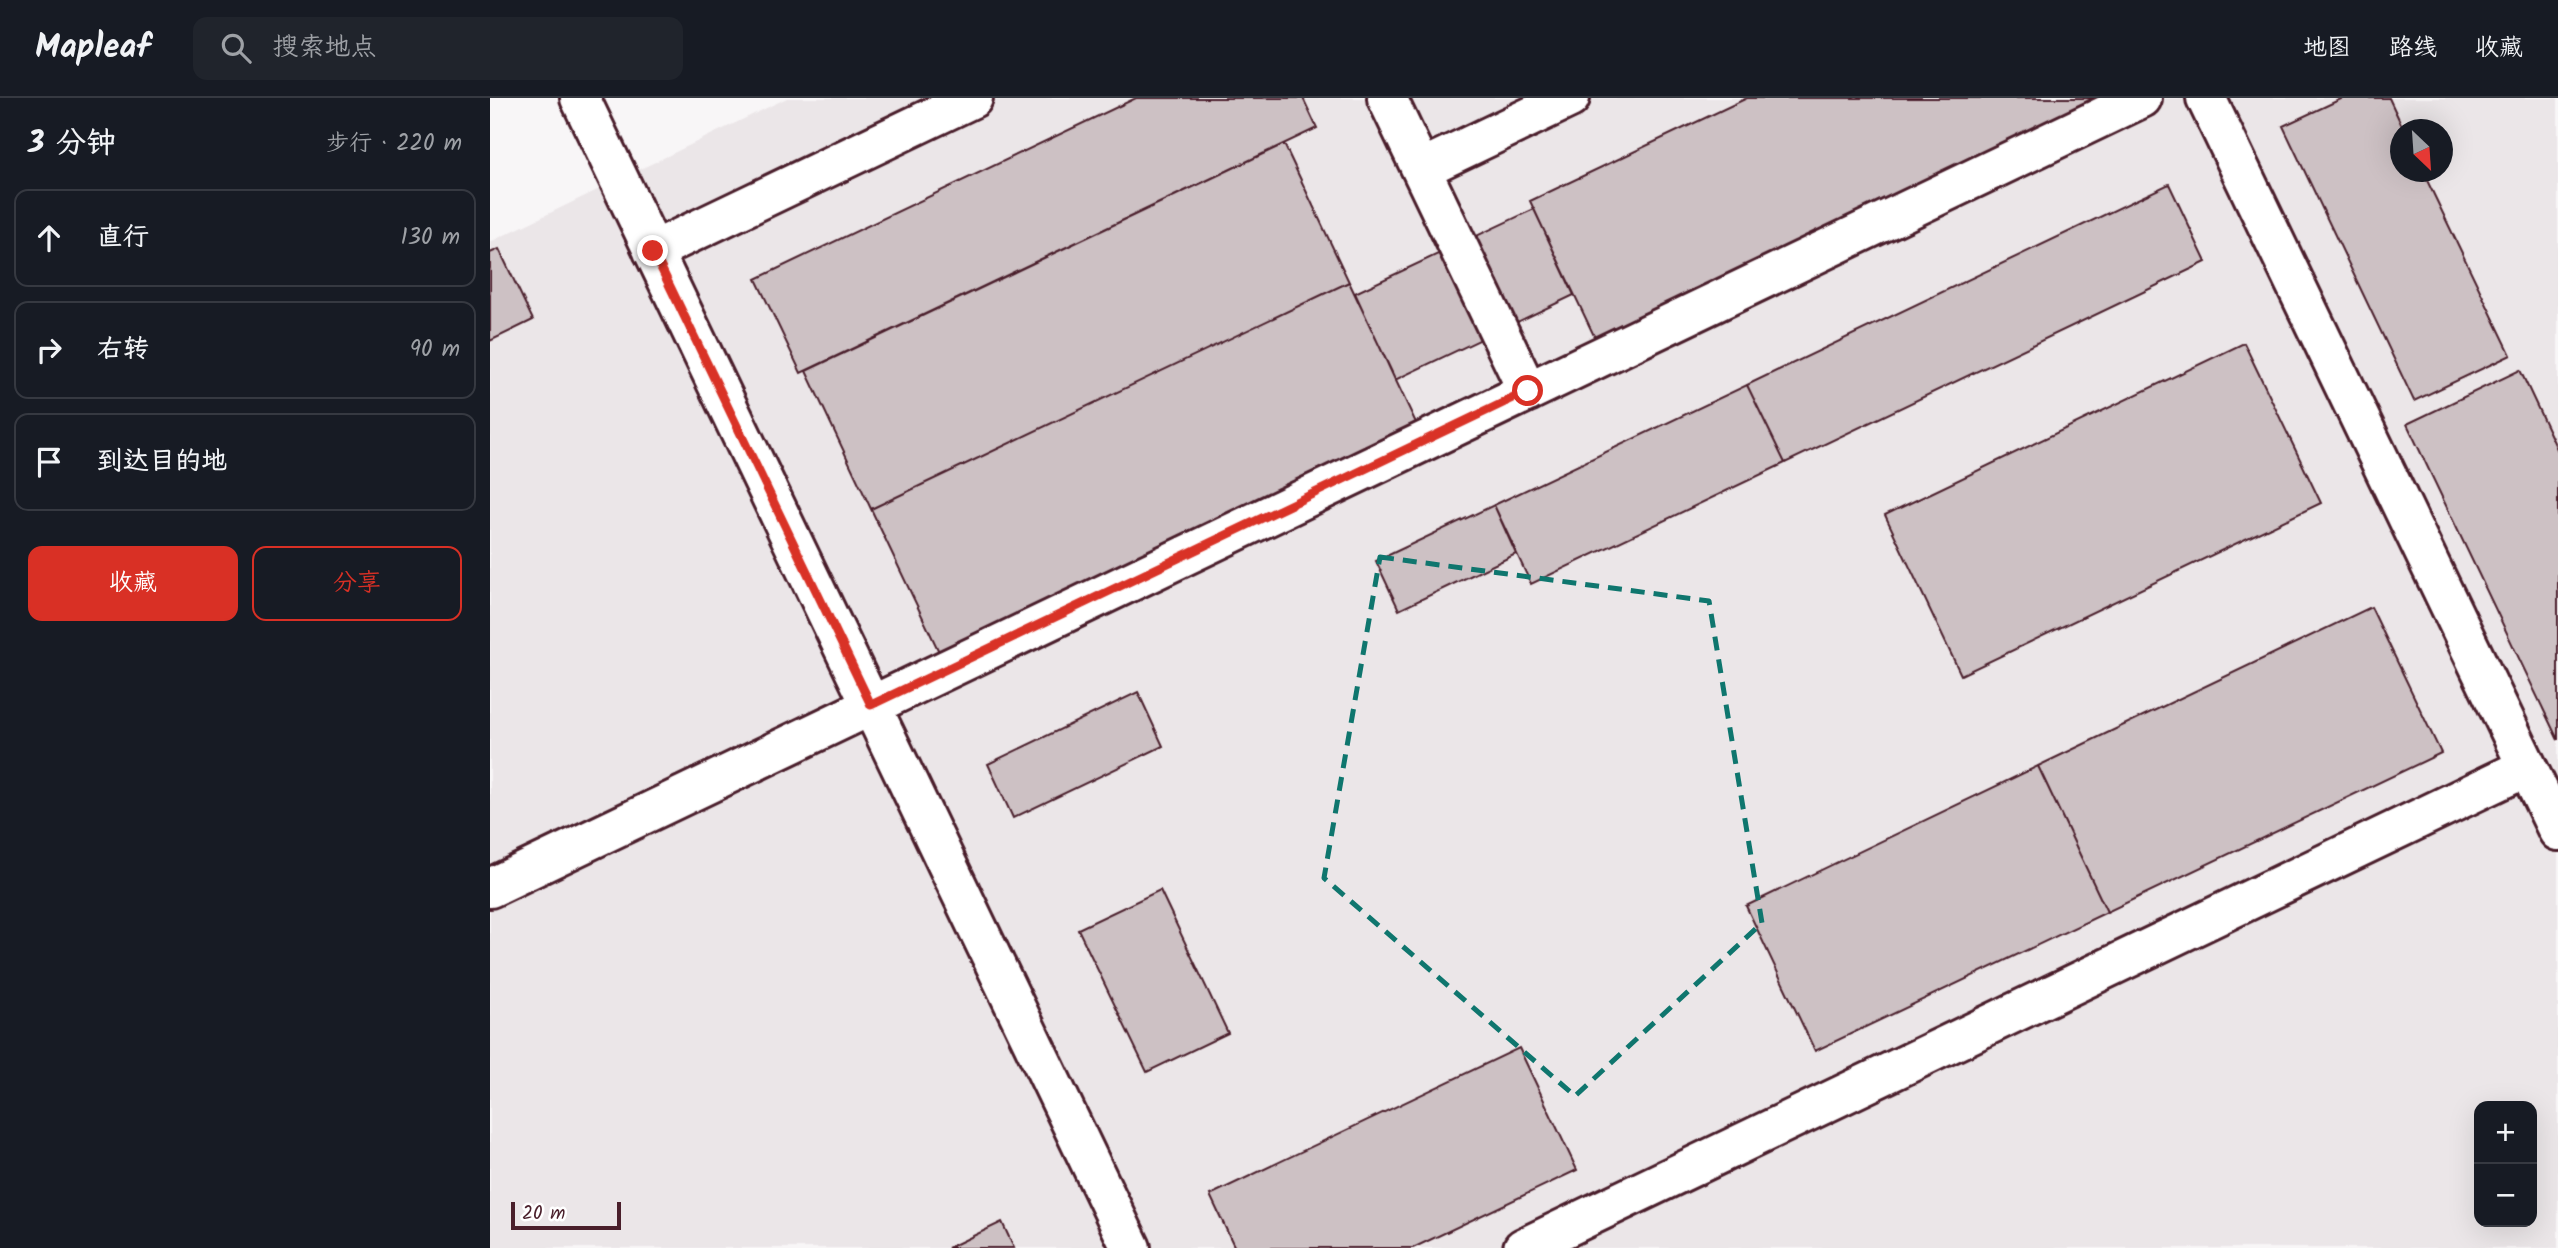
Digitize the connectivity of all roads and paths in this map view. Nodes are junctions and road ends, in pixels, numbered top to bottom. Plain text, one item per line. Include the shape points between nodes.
1 (580, 98) edge
2 (973, 98) edge
3 (1387, 98) edge
4 (1570, 98) edge
5 (2142, 98) edge
6 (2207, 98) edge
7 (1421, 169) junction
8 (653, 251) junction
9 (1528, 391) junction
10 (871, 705) junction
11 (2527, 767) junction
12 (2558, 831) edge
13 (490, 888) edge
14 (1131, 1248) edge
15 (1523, 1248) edge

1 - 8 lane
2 - 8 lane
3 - 7 lane
4 - 7 lane
5 - 9 lane
6 - 11 lane
7 - 9 lane
8 - 10 lane
9 - 10 lane
10 - 13 lane
10 - 14 lane
11 - 12 lane
11 - 15 lane

